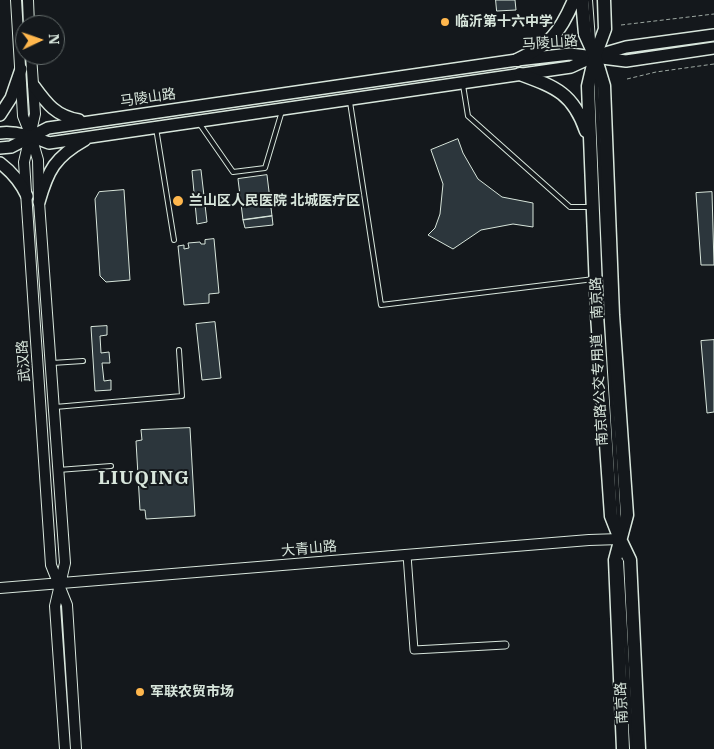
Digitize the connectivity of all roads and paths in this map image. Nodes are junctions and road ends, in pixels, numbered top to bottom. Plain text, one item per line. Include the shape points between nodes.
1 (16, 0) edge
2 (28, 0) edge
3 (574, 0) edge
4 (582, 0) edge
5 (590, 0) edge
6 (604, 0) edge
7 (714, 14) edge
8 (29, 15) edge
9 (621, 25) dead end
10 (714, 35) edge
11 (711, 51) edge
12 (595, 56) junction
13 (517, 60) junction
14 (714, 64) edge
15 (33, 65) edge
16 (21, 69) junction
17 (520, 74) junction
18 (627, 80) dead end
19 (462, 82) junction
20 (34, 86) junction
21 (350, 100) junction
22 (282, 110) junction
23 (0, 115) edge
24 (198, 121) junction
25 (90, 122) junction
26 (156, 127) junction
27 (0, 133) edge
28 (31, 136) junction
29 (89, 137) junction
30 (591, 143) junction
31 (0, 148) edge
32 (0, 163) edge
33 (27, 196) junction
34 (39, 202) junction
35 (593, 207) junction
36 (174, 240) dead end
37 (596, 279) junction
38 (179, 350) dead end
39 (83, 361) dead end
40 (51, 363) junction
41 (54, 407) junction
42 (111, 466) dead end
43 (58, 470) junction
44 (620, 539) junction
45 (407, 555) junction
46 (60, 583) junction
47 (0, 588) edge
48 (505, 645) dead end
49 (65, 749) edge
50 (76, 749) edge
51 (623, 749) edge
52 (632, 749) edge
53 (639, 749) edge

1 - 16 main road, 武汉路
2 - 8 main road
3 - 13 highway via 560,29 541,48
4 - 12 highway, 南京路 via 584,34
5 - 12 lane
6 - 12 highway, 南京路 via 605,29
7 - 9 path
10 - 12 main road via 626,47
11 - 12 main road via 626,60
12 - 13 main road, 马陵山路 via 570,54
12 - 17 main road, 马陵山路 via 571,67
12 - 30 highway, 南京路 via 588,86
12 - 44 highway, 南京路 via 604,86 613,315 627,515
13 - 25 main road, 马陵山路
14 - 18 path via 656,72
15 - 20 main road, 武汉路
16 - 23 main road via 11,98
16 - 28 main road, 武汉路 via 23,116
17 - 19 main road, 马陵山路
17 - 30 highway via 566,95 581,115
19 - 21 main road, 马陵山路
19 - 35 lane via 468,116 570,207
20 - 25 main road via 46,104 66,118
20 - 28 main road, 武汉路 via 35,114
21 - 22 main road, 马陵山路
21 - 37 lane via 381,305
22 - 24 main road, 马陵山路
22 - 24 lane via 265,168 233,172
24 - 26 main road, 马陵山路
25 - 28 main road, 马陵山路 via 48,128
26 - 29 main road, 马陵山路
26 - 36 lane
27 - 28 main road, 马陵山路
28 - 29 main road, 马陵山路 via 49,142
28 - 31 main road, 马陵山路 via 11,147
28 - 33 main road, 武汉路 via 24,162
28 - 34 main road, 武汉路 via 38,160
29 - 34 main road via 69,149 55,163
30 - 35 highway, 南京路
32 - 33 main road
33 - 46 main road, 武汉路 via 51,564
34 - 40 main road, 武汉路
35 - 37 highway, 南京路
37 - 44 highway, 南京路 via 611,516
38 - 41 lane via 182,396
39 - 40 lane
40 - 41 main road, 武汉路
41 - 43 main road, 武汉路
42 - 43 lane
43 - 46 main road, 武汉路 via 65,563
44 - 45 main road, 大青山路
44 - 51 highway, 南京路 via 615,560
44 - 52 lane
44 - 53 highway, 南京路 via 630,560
45 - 46 main road, 大青山路
45 - 48 street via 414,650
46 - 47 main road, 大青山路
46 - 49 main road, 武汉路 via 55,606
46 - 50 main road, 武汉路 via 67,605

